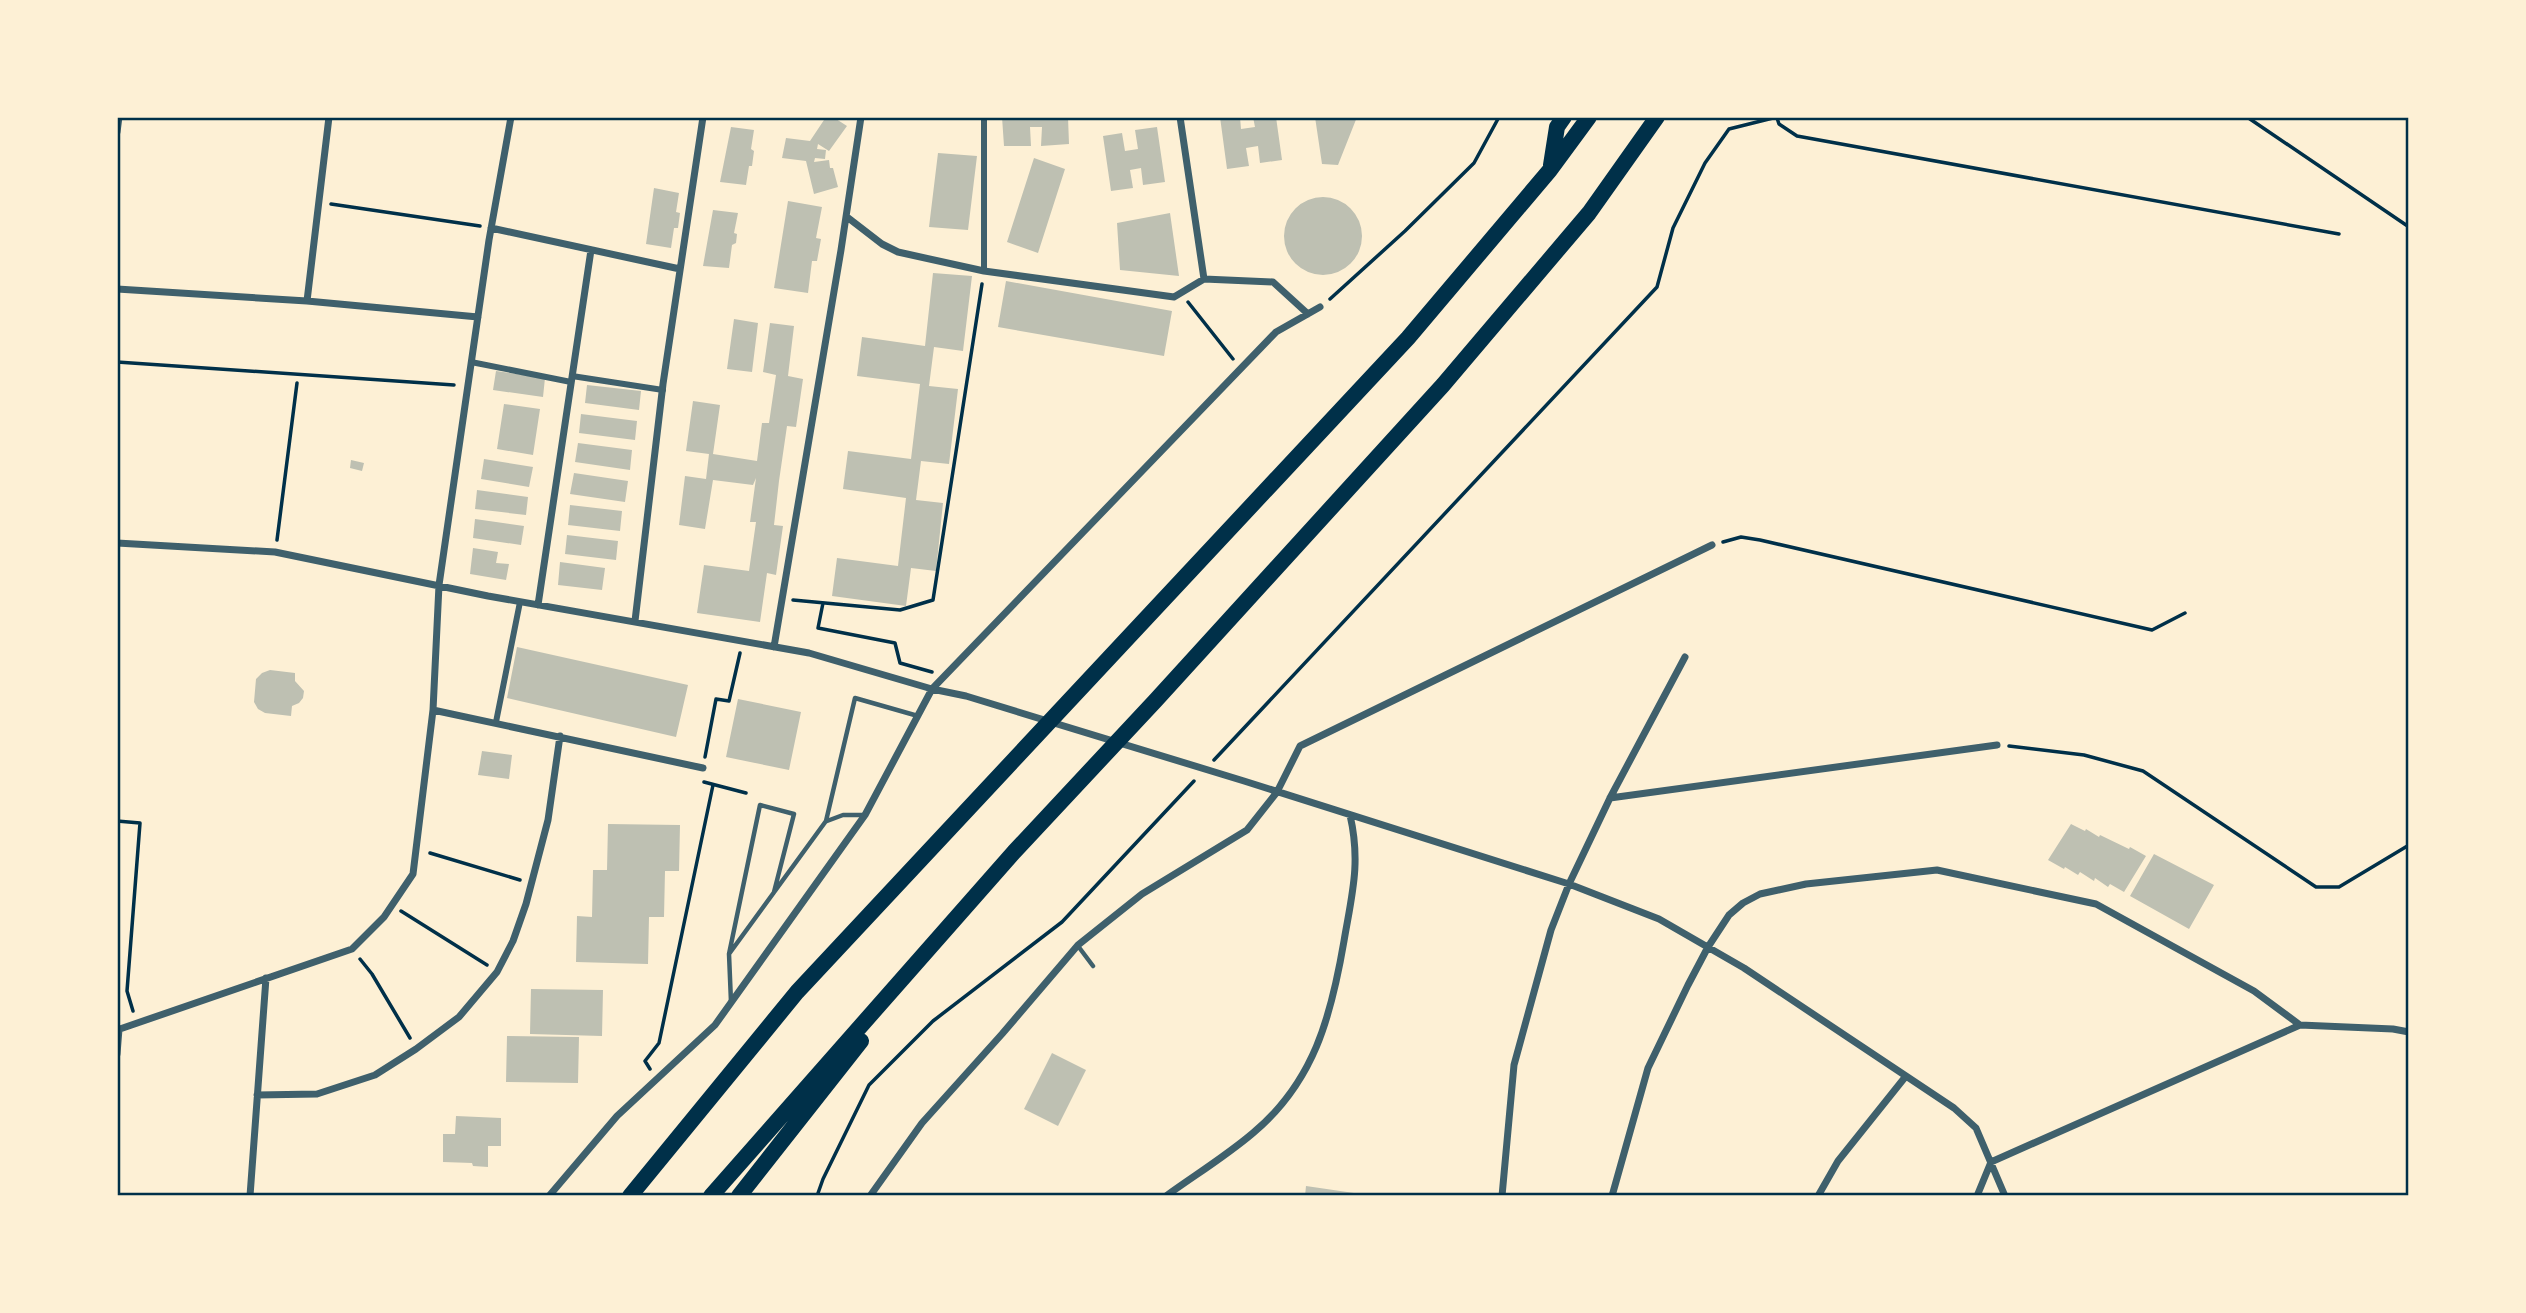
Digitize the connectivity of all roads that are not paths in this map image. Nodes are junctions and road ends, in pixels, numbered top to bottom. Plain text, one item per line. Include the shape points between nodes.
1 (119, 117) edge
2 (329, 117) edge
3 (511, 117) edge
4 (703, 117) edge
5 (861, 117) edge
6 (985, 117) edge
7 (1180, 117) edge
8 (1563, 117) edge
9 (1588, 117) edge
10 (1657, 117) edge
11 (117, 132) edge
12 (1550, 170) junction
13 (847, 217) junction
14 (491, 228) junction
15 (591, 250) junction
16 (680, 268) junction
17 (984, 271) junction
18 (1204, 279) junction
19 (117, 289) edge
20 (307, 301) junction
21 (1320, 307) road end
22 (1308, 314) junction
23 (478, 317) junction
24 (471, 362) junction
25 (572, 379) junction
26 (663, 390) junction
27 (117, 543) edge
28 (1712, 545) road end
29 (439, 585) junction
30 (520, 602) junction
31 (538, 605) junction
32 (635, 621) junction
33 (774, 647) junction
34 (1685, 657) dead end
35 (932, 689) junction
36 (433, 710) junction
37 (918, 716) junction
38 (495, 722) junction
39 (560, 736) junction
40 (1997, 745) road end
41 (703, 768) road end
42 (1277, 792) junction
43 (1610, 797) junction
44 (865, 815) junction
45 (1350, 815) junction
46 (826, 821) junction
47 (1013, 852) junction
48 (1569, 884) junction
49 (774, 892) junction
50 (1078, 945) junction
51 (1708, 947) junction
52 (729, 954) junction
53 (1093, 966) dead end
54 (267, 978) junction
55 (731, 1003) junction
56 (2300, 1025) junction
57 (118, 1030) edge
58 (2409, 1032) edge
59 (117, 1054) edge
60 (1906, 1076) junction
61 (257, 1096) junction
62 (1991, 1161) junction
63 (250, 1196) edge
64 (549, 1196) edge
65 (630, 1196) edge
66 (711, 1196) edge
67 (739, 1196) edge
68 (870, 1196) edge
69 (1166, 1196) edge
70 (1502, 1196) edge
71 (1612, 1196) edge
72 (1818, 1196) edge
73 (1977, 1196) edge
74 (2005, 1196) edge

1 - 11 street
2 - 20 street
3 - 14 street
4 - 16 street
5 - 13 street
6 - 17 street
7 - 18 street
8 - 12 highway
9 - 12 highway
10 - 47 highway via 1589,213 1443,385
12 - 65 highway via 1408,338 797,992
13 - 17 street via 898,252
13 - 33 street
14 - 15 street
14 - 23 street
15 - 16 street
15 - 25 street
16 - 26 street
17 - 18 street via 1174,297
18 - 22 street via 1273,282
19 - 20 street
20 - 23 street
21 - 22 street
22 - 35 street via 1276,332
23 - 24 street
24 - 25 street
24 - 29 street
25 - 26 street
25 - 31 street
26 - 32 street
27 - 29 street via 275,552
28 - 42 street via 1300,746
29 - 30 street
29 - 36 street
30 - 31 street
30 - 38 street
31 - 32 street
32 - 33 street
33 - 35 street
34 - 43 street
35 - 37 street
35 - 42 street
36 - 38 street
36 - 54 street via 412,874 384,917 352,949
37 - 44 street
37 - 46 lane via 855,698
38 - 39 street
39 - 41 street
39 - 61 street via 548,820 532,884 497,972 459,1017 375,1075 317,1094
40 - 43 street
42 - 45 street
42 - 50 street via 1247,830 1142,894
43 - 48 street
44 - 46 lane
44 - 55 street
45 - 48 street
45 - 69 street via 1356,875 1336,989 1306,1072 1252,1134
46 - 49 lane
47 - 66 highway
47 - 67 highway
48 - 51 street via 1659,919
48 - 70 street via 1551,930 1514,1065
49 - 52 lane
49 - 52 lane via 794,814 760,805
50 - 53 lane
50 - 68 street via 922,1123
51 - 56 street via 1729,915 1760,894 1807,884 1937,870 2095,904 2254,991
51 - 60 street
51 - 71 street via 1648,1068
52 - 55 lane
54 - 57 street
54 - 61 street
55 - 64 street via 715,1025 617,1116
56 - 58 street
56 - 62 street
57 - 59 street
60 - 62 street via 1976,1128
60 - 72 street via 1838,1161
61 - 63 street
62 - 73 street
62 - 74 street

